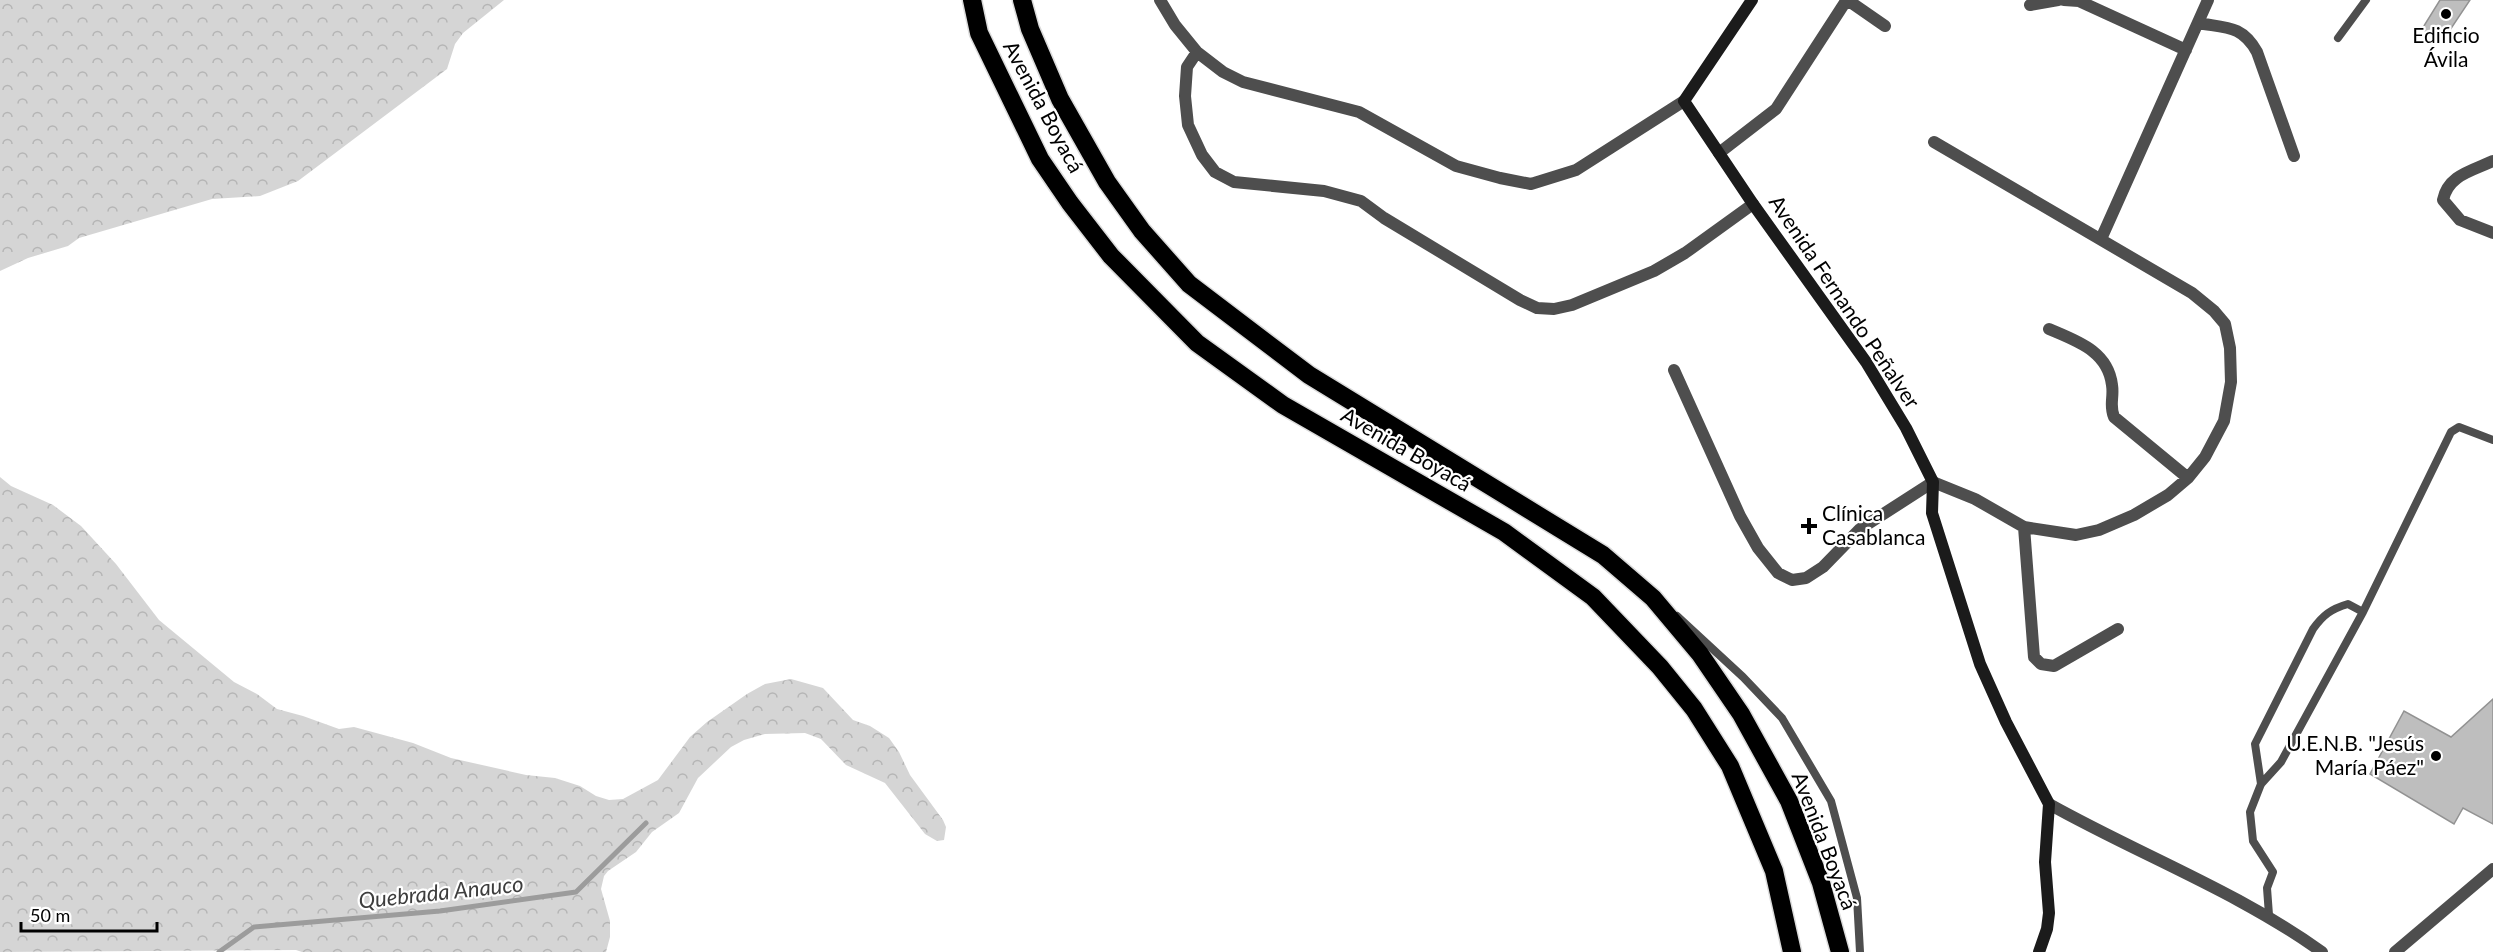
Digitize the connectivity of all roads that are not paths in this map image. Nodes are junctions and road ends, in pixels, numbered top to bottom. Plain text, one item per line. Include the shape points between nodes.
1 (972, 0) edge
2 (1022, 0) edge
3 (1160, 0) edge
4 (1752, 0) edge
5 (2058, 0) edge
6 (2064, 0) edge
7 (2208, 0) edge
8 (2366, 0) edge
9 (2030, 5) dead end
10 (2198, 23) junction
11 (1885, 26) dead end
12 (2338, 38) dead end
13 (2186, 50) junction
14 (1197, 52) junction
15 (1684, 100) junction
16 (1934, 142) dead end
17 (1719, 153) junction
18 (2294, 156) dead end
19 (2493, 161) edge
20 (1753, 204) junction
21 (2493, 233) edge
22 (2101, 238) junction
23 (2049, 329) dead end
24 (1674, 370) dead end
25 (2493, 440) edge
26 (2188, 478) junction
27 (1933, 482) junction
28 (2024, 527) junction
29 (1653, 598) junction
30 (2364, 612) junction
31 (2118, 629) dead end
32 (2261, 784) junction
33 (2049, 804) junction
34 (2493, 868) edge
35 (2269, 915) junction
36 (1792, 952) edge
37 (1840, 952) edge
38 (1860, 952) edge
39 (2039, 952) edge
40 (2322, 952) edge
41 (2395, 952) edge

1 - 36 highway, Avenida Boyacá via 979,33 1040,159 1111,256 1197,343 1283,405 1504,532 1593,597 1660,667 1694,709 1730,766 1774,871
2 - 29 highway, Avenida Boyacá via 1060,99 1107,182 1142,231 1190,284 1309,375 1603,555
3 - 14 street
4 - 15 main road
5 - 9 street
6 - 13 street via 2079,1
7 - 10 street
8 - 12 lane
10 - 13 street
10 - 18 street via 2240,30 2249,37 2258,52
11 - 17 street via 1849,1 1844,4 1776,109
13 - 22 street
14 - 15 street via 1243,82 1359,112 1456,166 1531,184 1576,170
14 - 20 street via 1187,67 1188,124 1215,172 1234,182 1324,191 1361,201 1537,308 1572,305 1654,271
15 - 17 main road, Avenida Fernando Peñalver
16 - 22 street
17 - 20 main road, Avenida Fernando Peñalver
19 - 21 street via 2455,178 2445,189 2443,200 2460,219
20 - 27 main road, Avenida Fernando Peñalver via 1866,362
22 - 26 street via 2192,292 2224,324 2230,348 2231,382 2224,421 2205,457
23 - 26 street via 2088,346 2103,360 2111,375 2109,407 2114,417
24 - 27 street via 1740,516 1778,573 1792,580 1806,578 1823,567 1860,529
25 - 30 lane via 2459,427 2451,432
26 - 28 street via 2134,515 2099,530 2076,535
27 - 28 street via 1975,499
27 - 33 main road, Avenida Fernando Peñalver via 1932,513 1980,664
28 - 31 street via 2034,657 2041,664 2054,666
29 - 37 highway, Avenida Boyacá via 1700,654 1741,714 1789,801 1821,883
29 - 38 lane via 1703,637 1743,676 1782,718 1810,763 1831,801 1857,898
30 - 32 lane via 2281,762
30 - 32 lane via 2348,604 2334,608 2313,629 2255,744
32 - 35 lane via 2250,812 2253,841 2273,872 2267,888
33 - 35 street
33 - 39 main road via 2045,862 2049,913
34 - 41 street
35 - 40 street

